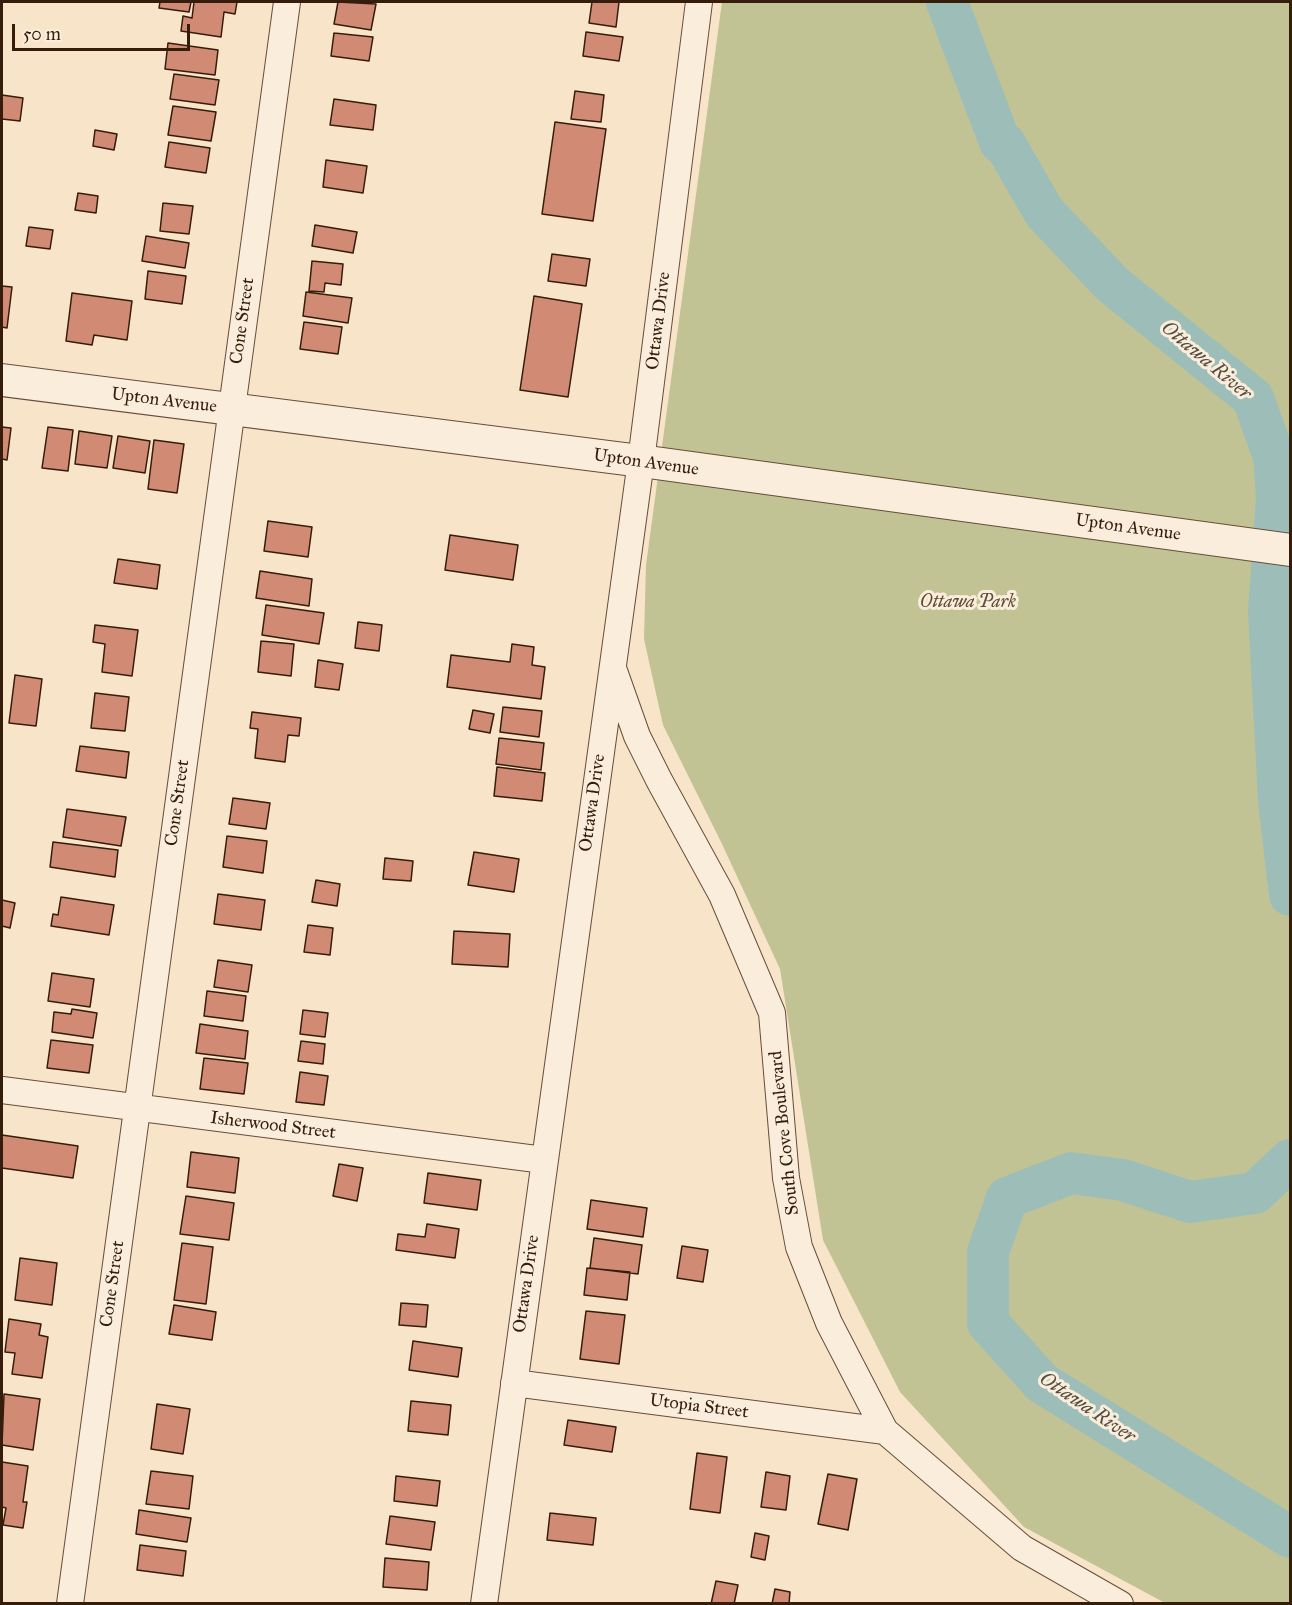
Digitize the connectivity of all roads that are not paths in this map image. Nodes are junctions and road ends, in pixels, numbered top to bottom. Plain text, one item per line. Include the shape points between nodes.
1 (287, 2) edge
2 (699, 2) edge
3 (2, 380) edge
4 (232, 410) junction
5 (641, 461) junction
6 (1290, 550) edge
7 (612, 667) junction
8 (2, 1090) edge
9 (137, 1108) junction
10 (544, 1161) junction
11 (514, 1383) junction
12 (885, 1431) junction
13 (70, 1604) edge
14 (483, 1604) edge
15 (1120, 1604) edge

1 - 4 street, Cone Street
2 - 5 street, Ottawa Drive
3 - 4 street, Upton Avenue
4 - 5 street, Upton Avenue
4 - 9 street, Cone Street
5 - 6 street, Upton Avenue
5 - 7 street, Ottawa Drive
7 - 10 street, Ottawa Drive
7 - 12 street, South Cove Boulevard via 637,736 722,895 772,1013 786,1178 799,1247 829,1323
8 - 9 street, Isherwood Street
9 - 10 street, Isherwood Street
9 - 13 street, Cone Street
10 - 11 street, Ottawa Drive
11 - 12 street, Utopia Street
11 - 14 street, Ottawa Drive
12 - 15 street, South Cove Boulevard via 1022,1548

